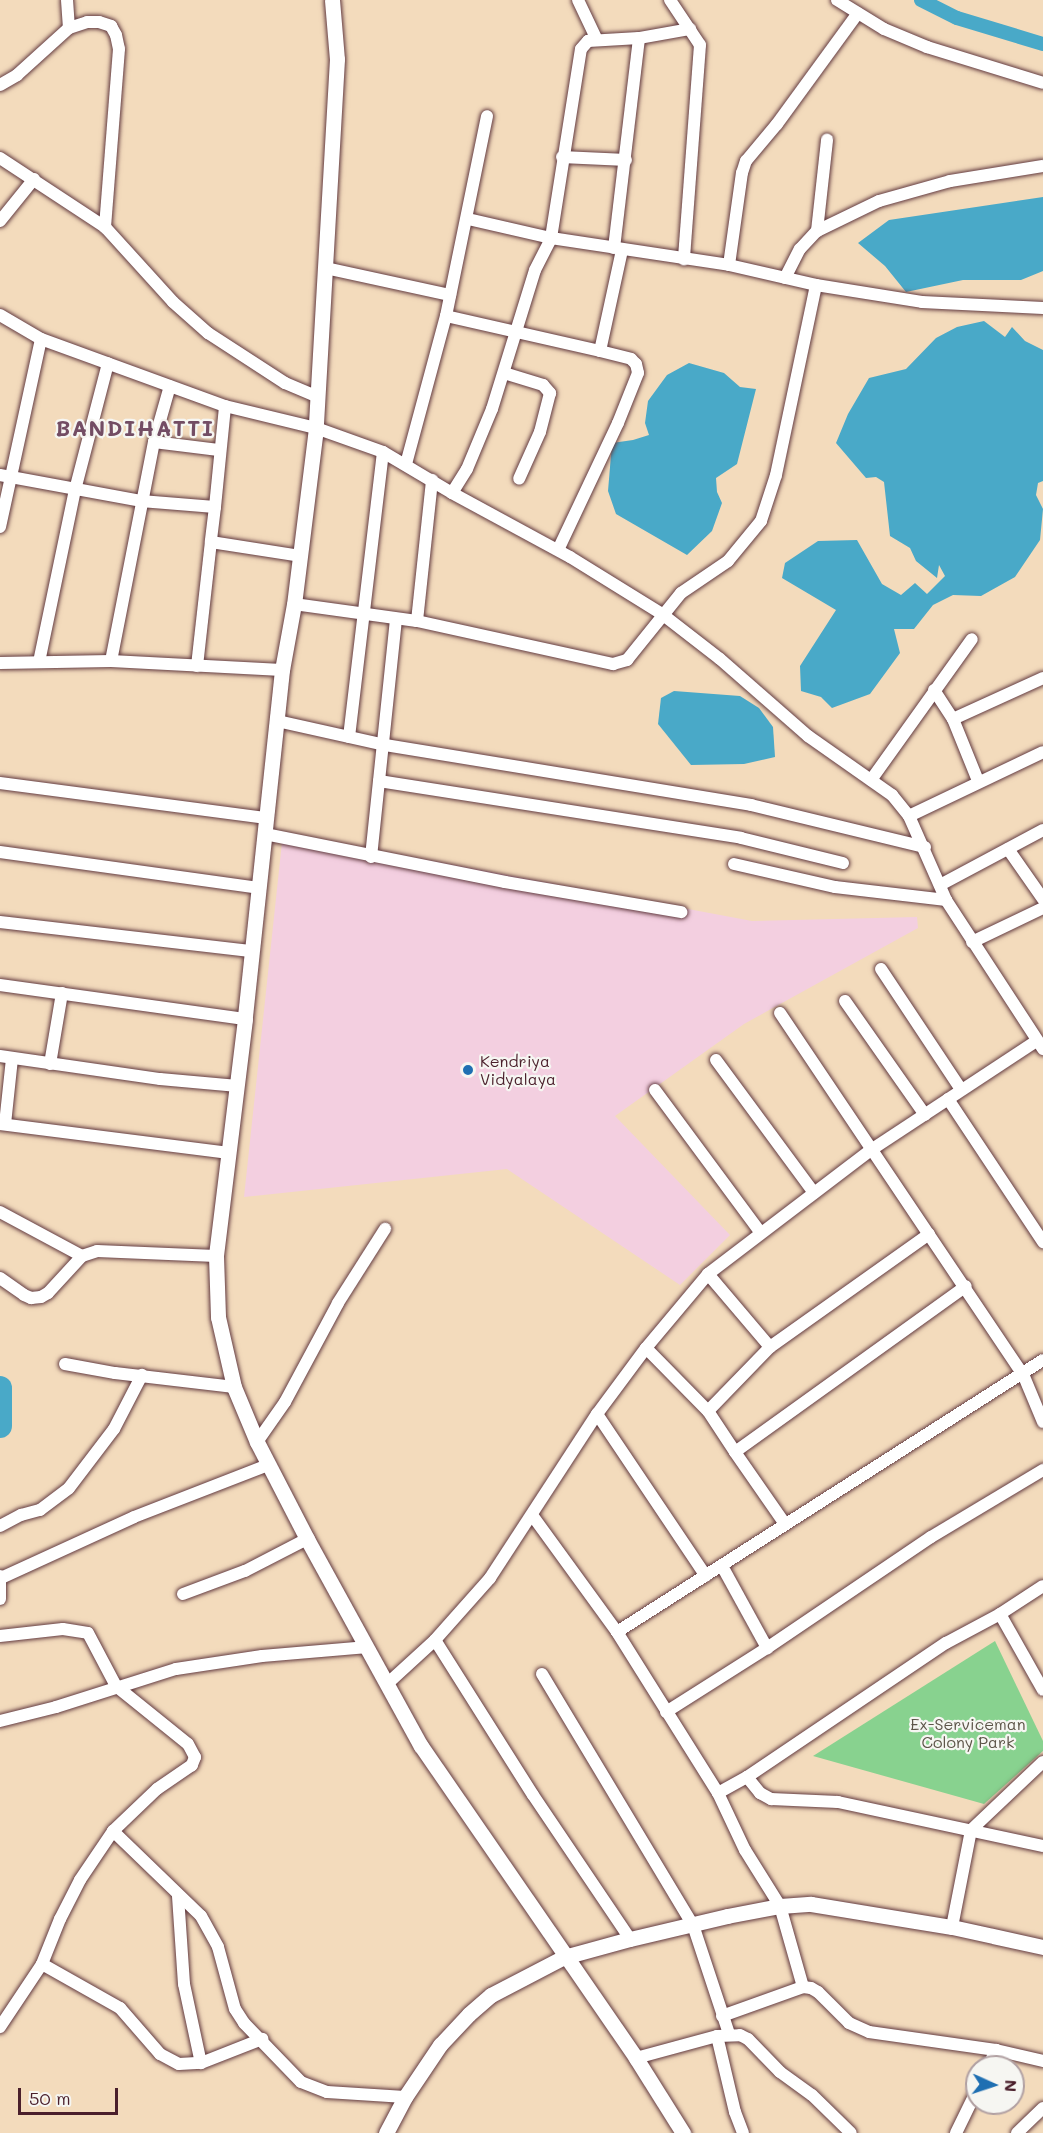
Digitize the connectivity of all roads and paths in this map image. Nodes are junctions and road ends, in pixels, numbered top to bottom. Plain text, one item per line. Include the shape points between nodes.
1 (67, 0) edge
2 (332, 0) edge
3 (578, 0) edge
4 (670, 0) edge
5 (837, 0) edge
6 (858, 13) junction
7 (69, 28) junction
8 (690, 29) junction
9 (639, 38) junction
10 (597, 40) junction
11 (1043, 83) edge
12 (0, 85) edge
13 (487, 116) dead end
14 (828, 140) dead end
15 (562, 157) junction
16 (0, 158) edge
17 (626, 160) junction
18 (1043, 166) edge
19 (34, 179) junction
20 (468, 219) junction
21 (0, 221) edge
22 (105, 227) junction
23 (817, 231) junction
24 (551, 238) junction
25 (618, 249) junction
26 (684, 259) junction
27 (729, 265) junction
28 (325, 268) junction
29 (785, 278) junction
30 (816, 285) junction
31 (450, 295) junction
32 (1043, 308) edge
33 (0, 315) edge
34 (446, 316) junction
35 (514, 330) junction
36 (41, 339) junction
37 (600, 351) junction
38 (108, 363) junction
39 (504, 373) junction
40 (170, 386) junction
41 (318, 397) junction
42 (225, 406) junction
43 (316, 428) junction
44 (154, 441) junction
45 (219, 450) junction
46 (383, 452) junction
47 (406, 464) junction
48 (5, 476) edge
49 (519, 479) dead end
50 (432, 480) junction
51 (75, 490) junction
52 (452, 493) junction
53 (141, 501) junction
54 (215, 507) junction
55 (0, 527) edge
56 (211, 542) junction
57 (558, 550) junction
58 (300, 556) junction
59 (294, 604) junction
60 (363, 614) junction
61 (662, 614) junction
62 (396, 620) junction
63 (417, 621) junction
64 (972, 639) dead end
65 (111, 661) junction
66 (39, 662) junction
67 (0, 663) edge
68 (197, 666) junction
69 (282, 670) junction
70 (1043, 678) edge
71 (934, 690) junction
72 (953, 719) junction
73 (277, 721) junction
74 (348, 737) junction
75 (385, 745) junction
76 (1043, 752) edge
77 (871, 780) junction
78 (379, 781) junction
79 (978, 782) junction
80 (0, 783) edge
81 (909, 816) junction
82 (267, 818) junction
83 (1043, 830) edge
84 (265, 834) junction
85 (925, 847) junction
86 (1008, 849) junction
87 (0, 852) edge
88 (371, 857) junction
89 (843, 863) dead end
90 (734, 864) dead end
91 (940, 885) junction
92 (259, 888) junction
93 (1043, 899) edge
94 (946, 900) junction
95 (1043, 908) edge
96 (681, 912) dead end
97 (0, 922) edge
98 (972, 942) junction
99 (252, 951) junction
100 (881, 969) dead end
101 (0, 985) edge
102 (62, 993) junction
103 (845, 1001) dead end
104 (780, 1013) dead end
105 (245, 1020) junction
106 (1039, 1045) edge
107 (6, 1057) edge
108 (716, 1060) dead end
109 (50, 1064) junction
110 (238, 1086) junction
111 (960, 1088) junction
112 (655, 1089) dead end
113 (948, 1100) junction
114 (925, 1115) junction
115 (3, 1124) edge
116 (871, 1150) junction
117 (229, 1153) junction
118 (814, 1193) junction
119 (0, 1212) edge
120 (385, 1229) dead end
121 (760, 1233) junction
122 (929, 1234) junction
123 (1043, 1242) edge
124 (82, 1256) junction
125 (216, 1256) junction
126 (708, 1274) junction
127 (0, 1278) edge
128 (966, 1286) junction
129 (770, 1347) junction
130 (646, 1348) junction
131 (1043, 1360) edge
132 (65, 1364) dead end
133 (1023, 1374) junction
134 (142, 1375) junction
135 (234, 1387) junction
136 (708, 1411) junction
137 (597, 1414) junction
138 (1043, 1422) edge
139 (257, 1442) junction
140 (735, 1452) junction
141 (268, 1465) junction
142 (1043, 1470) edge
143 (532, 1515) junction
144 (785, 1524) junction
145 (0, 1526) edge
146 (307, 1539) junction
147 (722, 1566) junction
148 (706, 1576) junction
149 (1, 1577) edge
150 (1043, 1586) edge
151 (183, 1594) dead end
152 (0, 1599) edge
153 (1000, 1614) junction
154 (617, 1632) junction
155 (0, 1636) edge
156 (435, 1640) junction
157 (368, 1647) junction
158 (767, 1648) junction
159 (542, 1674) dead end
160 (387, 1684) junction
161 (116, 1686) junction
162 (1043, 1690) edge
163 (666, 1712) junction
164 (0, 1720) edge
165 (1043, 1762) edge
166 (747, 1777) junction
167 (718, 1793) junction
168 (971, 1830) junction
169 (113, 1831) junction
170 (1043, 1846) edge
171 (178, 1896) junction
172 (780, 1906) junction
173 (693, 1925) junction
174 (952, 1927) junction
175 (630, 1939) junction
176 (1043, 1947) edge
177 (564, 1958) junction
178 (42, 1964) junction
179 (803, 1988) junction
180 (722, 2016) junction
181 (0, 2027) edge
182 (723, 2035) junction
183 (262, 2039) junction
184 (996, 2050) junction
185 (994, 2055) edge
186 (636, 2058) junction
187 (1043, 2061) edge
188 (201, 2063) junction
189 (405, 2097) junction
190 (1043, 2108) edge
191 (965, 2115) edge
192 (386, 2133) edge
193 (683, 2133) edge
194 (743, 2133) edge
195 (851, 2133) edge
196 (956, 2133) edge
197 (1017, 2133) edge

1 - 7 street
2 - 28 street via 337,59
3 - 10 street
4 - 8 street
5 - 6 street
6 - 11 street via 927,47
6 - 27 street via 746,161
7 - 12 street via 17,75
7 - 22 street via 99,22 111,26 116,35 118,60
8 - 9 street
8 - 26 street via 700,45 701,57
9 - 10 street
9 - 17 street
10 - 15 street via 588,41 581,49
13 - 20 street
14 - 23 street
15 - 17 street
15 - 24 street
16 - 19 street
17 - 25 street
18 - 23 street via 950,181 889,198
19 - 21 street
19 - 22 street
20 - 24 street
20 - 31 street
22 - 41 street via 173,302 208,333 285,383
23 - 29 street via 800,249
24 - 25 street
24 - 35 street
25 - 26 street
25 - 37 street
26 - 27 street
27 - 29 street
28 - 31 street
28 - 41 street
29 - 30 street
30 - 32 street via 922,302
30 - 61 street via 776,476 761,522 728,561 681,593
31 - 34 street
33 - 36 street
34 - 35 street
34 - 47 street
35 - 37 street
35 - 39 street
36 - 38 street
36 - 48 street
37 - 57 street via 631,360 638,373
38 - 40 street
38 - 51 street
39 - 49 street via 543,385 550,393 540,432
39 - 52 street via 467,469
40 - 42 street
40 - 44 street
41 - 43 street
42 - 43 street
42 - 45 street
43 - 46 street
43 - 58 street
44 - 45 street
44 - 53 street
45 - 54 street
46 - 47 street
46 - 60 street
47 - 50 street
48 - 51 street
48 - 55 street
50 - 52 street
50 - 63 street
51 - 53 street
51 - 66 street
52 - 57 street
53 - 54 street
53 - 65 street
54 - 56 street
56 - 58 street
56 - 68 street
57 - 61 street
58 - 59 street
59 - 60 street
59 - 69 street
60 - 62 street
60 - 74 street
61 - 63 street via 627,660 613,664
61 - 77 street via 808,736
62 - 63 street
62 - 75 street
64 - 71 street
65 - 66 street
65 - 68 street
66 - 67 street
68 - 69 street
69 - 73 street
70 - 72 street
71 - 72 street
71 - 77 street
72 - 79 street
73 - 74 street
73 - 82 street
74 - 75 street
75 - 78 street
75 - 85 street via 751,805
76 - 79 street
77 - 81 street via 892,795
78 - 88 street
78 - 89 street via 741,838
79 - 81 street
80 - 82 street
81 - 85 street
82 - 84 street
83 - 86 street
84 - 88 street
84 - 92 street
85 - 91 street
86 - 91 street
86 - 93 street
87 - 92 street
88 - 96 street
90 - 94 street via 835,887
91 - 94 street
92 - 99 street
94 - 98 street
95 - 98 street
97 - 99 street
98 - 106 street
99 - 105 street
100 - 111 street
101 - 102 street
102 - 105 street
102 - 109 street
103 - 114 street
104 - 116 street
105 - 110 street
106 - 111 street
107 - 109 street
107 - 115 street
108 - 118 street
109 - 110 street
110 - 117 street
111 - 113 street
112 - 121 street
113 - 114 street
113 - 123 street
114 - 116 street
115 - 117 street
116 - 118 street
116 - 122 street
117 - 125 street
118 - 121 street
119 - 124 street
120 - 139 street via 338,1303 285,1402
121 - 126 street
122 - 128 street
122 - 129 street
124 - 125 street via 109,1250
124 - 127 street via 41,1297 24,1295
125 - 135 street via 218,1317
126 - 129 street
126 - 130 street
128 - 133 street
128 - 140 street
129 - 136 street
130 - 136 street
130 - 137 street
131 - 133 street
132 - 134 street
133 - 138 street
133 - 144 street
134 - 135 street
134 - 145 street via 109,1436 69,1488 40,1510
135 - 139 street
136 - 140 street
137 - 143 street
137 - 148 street
139 - 141 street
140 - 144 street
141 - 146 street
141 - 149 street via 134,1517
142 - 158 street via 931,1537
143 - 154 street
143 - 156 street via 490,1578
144 - 147 street
146 - 151 street via 245,1571
146 - 157 street
147 - 148 street
147 - 158 street
148 - 154 street
149 - 152 street
150 - 153 street
153 - 162 street
153 - 166 street via 946,1643
154 - 163 street
155 - 161 street via 82,1630 96,1645
156 - 160 street
156 - 175 street
157 - 160 street
157 - 161 street via 187,1667
158 - 163 street
159 - 173 street
160 - 177 street via 421,1746
161 - 164 street via 56,1707
161 - 169 street via 188,1744 195,1757 192,1765 157,1789
163 - 167 street
165 - 168 street
166 - 167 street
166 - 168 street via 760,1793 771,1799 838,1802
167 - 172 street via 745,1850
168 - 170 street
168 - 174 street
169 - 171 street
169 - 178 street via 80,1880
171 - 183 street via 201,1916 209,1929 218,1947 235,2010
171 - 188 street via 184,1984
172 - 173 street
172 - 174 street via 820,1905
172 - 179 street
173 - 175 street
173 - 180 street
174 - 176 street
175 - 177 street
177 - 186 street
177 - 189 street via 491,1995 469,2014 440,2045
178 - 181 street
178 - 188 street via 120,2008 168,2059 180,2064
179 - 180 street
179 - 184 street via 818,1992 849,2023 869,2032
180 - 182 street
182 - 186 street
182 - 194 street via 735,2112
182 - 195 street via 748,2039
183 - 188 street
183 - 189 street via 311,2088
184 - 185 street
184 - 187 street
186 - 193 street
189 - 192 street
190 - 197 street
191 - 196 street

